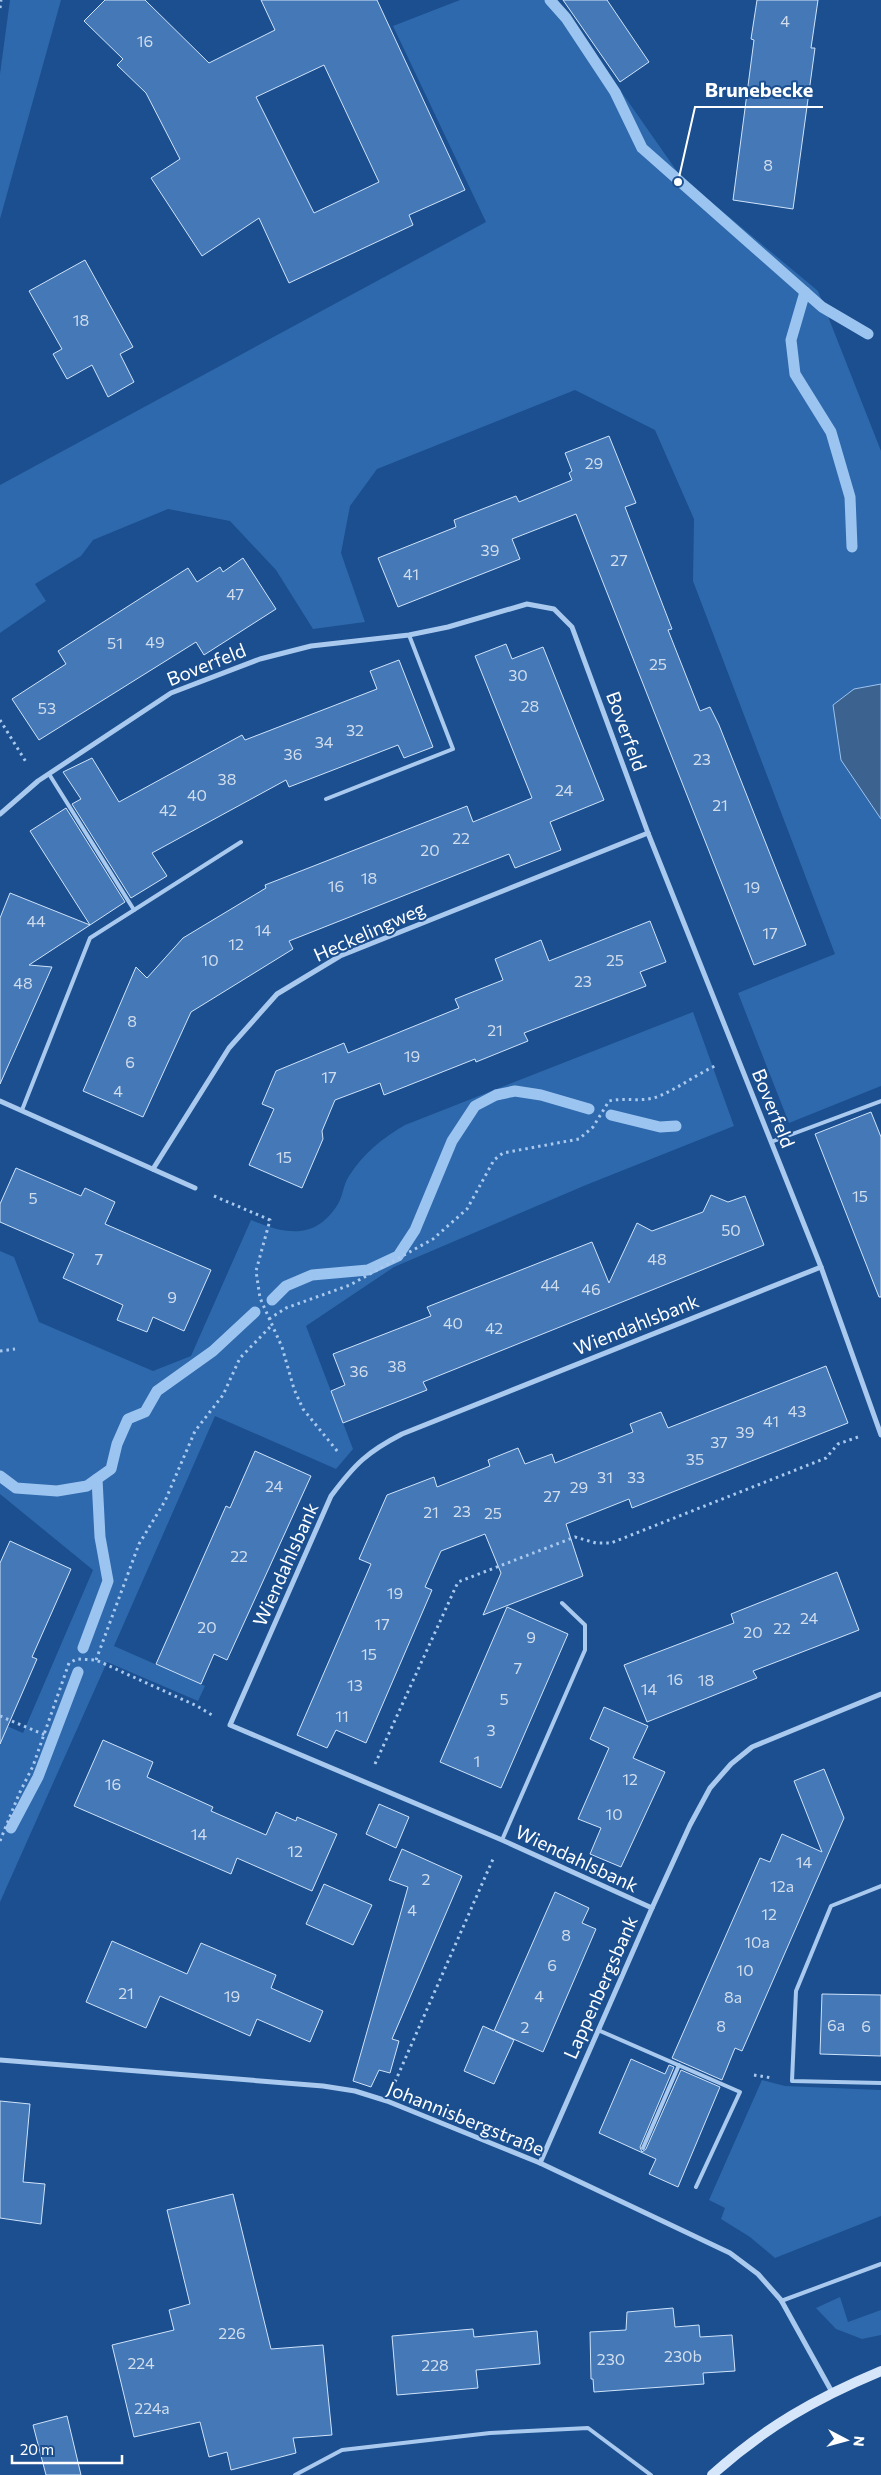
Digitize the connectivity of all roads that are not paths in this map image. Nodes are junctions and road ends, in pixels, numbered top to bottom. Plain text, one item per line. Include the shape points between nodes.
1 (409, 635) junction
2 (49, 774) junction
3 (326, 799) dead end
4 (0, 814) edge
5 (648, 833) junction
6 (241, 842) dead end
7 (134, 910) junction
8 (0, 1101) edge
9 (881, 1101) edge
10 (22, 1110) junction
11 (771, 1142) junction
12 (153, 1169) junction
13 (195, 1188) road end
14 (821, 1266) junction
15 (881, 1432) edge
16 (562, 1603) dead end
17 (881, 1694) edge
18 (502, 1840) junction
19 (881, 1886) edge
20 (652, 1908) junction
21 (598, 2030) junction
22 (0, 2060) edge
23 (679, 2065) junction
24 (881, 2083) edge
25 (643, 2148) dead end
26 (540, 2163) junction
27 (696, 2188) dead end
28 (881, 2264) edge
29 (781, 2301) junction
30 (881, 2371) edge
31 (832, 2392) junction
32 (295, 2475) edge
33 (651, 2475) edge
34 (712, 2475) edge

1 - 2 street, Boverfeld via 311,646 211,676 171,693
1 - 3 lane via 453,749
1 - 5 street, Boverfeld via 527,604 554,609 572,627
2 - 4 street, Boverfeld
2 - 7 lane
5 - 11 street, Boverfeld
5 - 12 street, Heckelingweg via 340,956 277,994 229,1048
6 - 7 lane
7 - 10 lane via 90,938
8 - 10 street
9 - 11 lane
10 - 12 street
11 - 14 street, Boverfeld
12 - 13 street
14 - 15 street, Boverfeld
14 - 18 street, Wiendahlsbank via 402,1434 354,1465 331,1496 230,1725
16 - 18 lane via 585,1624 585,1650
17 - 20 street, Lappenbergsbank via 752,1747 731,1764 710,1788
18 - 20 street, Wiendahlsbank
19 - 24 lane via 831,1906 796,1991 792,2081
20 - 21 street, Lappenbergsbank
21 - 23 lane
21 - 26 street, Lappenbergsbank
22 - 26 street, Johannisbergstraße via 356,2090
23 - 25 lane
23 - 27 lane via 740,2092
26 - 29 street, Johannisbergstraße via 730,2253 758,2274
28 - 29 lane
29 - 31 street, Johannisbergstraße
30 - 31 street
31 - 34 street via 787,2416 743,2447
32 - 33 lane via 342,2450 490,2433 588,2428

